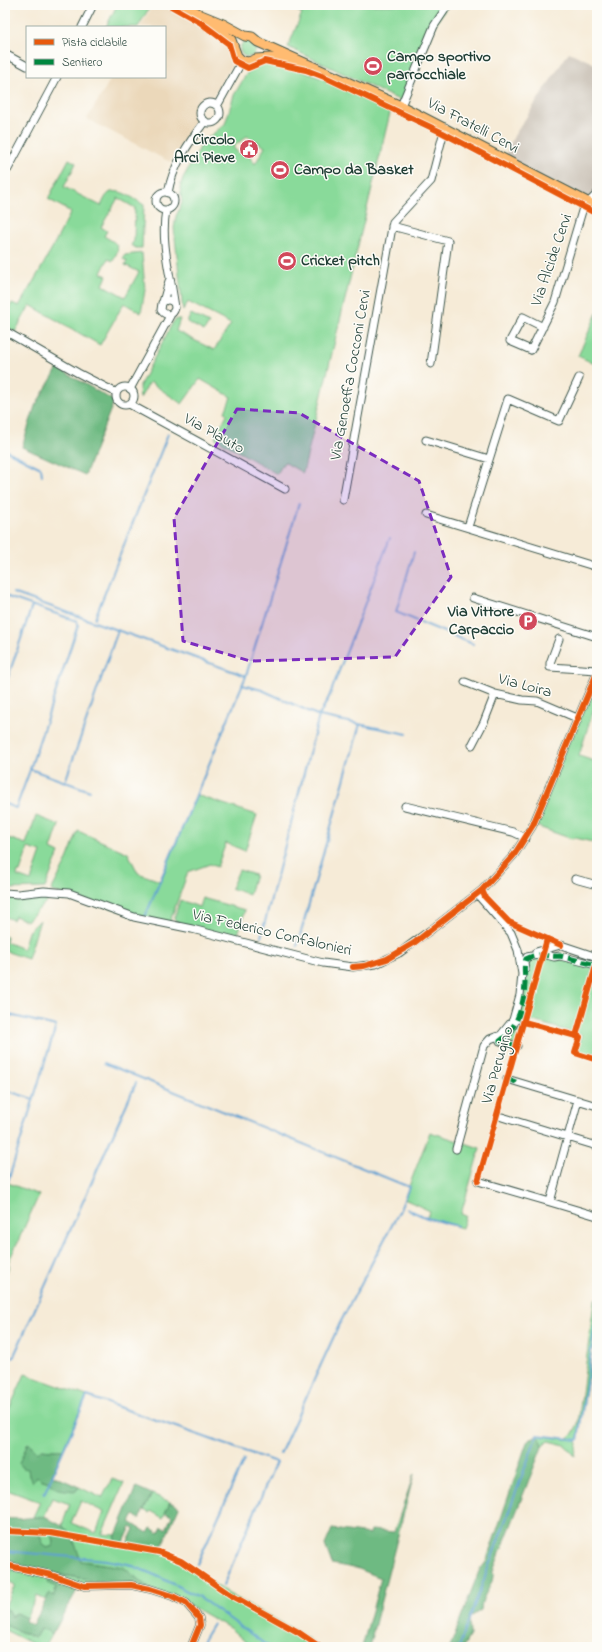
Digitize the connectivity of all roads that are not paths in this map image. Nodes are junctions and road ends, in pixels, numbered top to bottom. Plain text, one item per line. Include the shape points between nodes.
1 (93, 5) edge
2 (183, 5) edge
3 (448, 5) edge
4 (201, 15) junction
5 (82, 26) edge
6 (245, 36) junction
7 (258, 42) junction
8 (235, 50) junction
9 (5, 54) edge
10 (256, 59) junction
11 (242, 61) junction
12 (26, 65) edge
13 (311, 65) junction
14 (53, 78) edge
15 (217, 106) junction
16 (401, 106) junction
17 (205, 121) junction
18 (445, 127) junction
19 (6, 170) edge
20 (168, 193) junction
21 (597, 194) edge
22 (590, 204) edge
23 (166, 210) junction
24 (392, 226) junction
25 (170, 272) junction
26 (163, 302) junction
27 (174, 303) junction
28 (162, 312) junction
29 (171, 314) junction
30 (543, 327) junction
31 (5, 331) edge
32 (158, 338) junction
33 (431, 364) dead end
34 (578, 378) dead end
35 (130, 389) junction
36 (115, 392) junction
37 (129, 404) junction
38 (426, 440) dead end
39 (489, 459) junction
40 (285, 489) dead end
41 (343, 500) dead end
42 (426, 515) dead end
43 (468, 527) junction
44 (597, 567) edge
45 (473, 598) dead end
46 (597, 637) edge
47 (559, 639) dead end
48 (597, 671) edge
49 (465, 682) dead end
50 (495, 694) junction
51 (577, 718) junction
52 (472, 745) dead end
53 (405, 806) dead end
54 (526, 838) junction
55 (575, 879) dead end
56 (597, 885) edge
57 (5, 893) edge
58 (477, 894) junction
59 (519, 955) junction
60 (597, 956) edge
61 (596, 966) edge
62 (517, 1046) dead end
63 (507, 1079) dead end
64 (578, 1100) junction
65 (597, 1106) edge
66 (502, 1117) dead end
67 (567, 1138) junction
68 (597, 1146) edge
69 (456, 1149) dead end
70 (478, 1181) dead end
71 (550, 1202) junction
72 (597, 1216) edge
73 (5, 1565) edge
74 (191, 1647) edge

1 - 5 street
2 - 4 main road, Via Fratelli Cervi
3 - 16 street via 434,26
4 - 6 main road, Via Fratelli Cervi
4 - 8 main road, Via Fratelli Cervi via 231,40
6 - 7 main road, Via Fratelli Cervi via 252,37
6 - 8 main road via 239,40
7 - 10 main road via 261,49
7 - 13 main road, Via Fratelli Cervi
8 - 11 main road, Via Fratelli Cervi
9 - 12 street
10 - 11 main road, Via Fratelli Cervi
10 - 13 main road, Via Fratelli Cervi via 270,58
11 - 15 street
13 - 16 main road, Via Fratelli Cervi
14 - 19 street
15 - 17 street via 220,110 218,118 212,122
15 - 17 street via 209,103 202,108 201,116
16 - 18 main road, Via Fratelli Cervi
17 - 20 street via 181,158 169,183
18 - 22 main road, Via Fratelli Cervi
18 - 24 street, Via Genoeffa Cocconi Cervi via 430,181
20 - 23 street via 174,202
20 - 23 street via 159,194 156,201 158,207
21 - 22 street
22 - 30 street, Via Alcide Cervi via 555,302
23 - 25 street via 164,221
24 - 33 street via 448,241
24 - 41 street, Via Genoeffa Cocconi Cervi
25 - 26 street
25 - 27 street
26 - 27 street via 170,300
26 - 28 street
27 - 29 street via 175,308
28 - 29 street
28 - 32 street
29 - 32 street
30 - 30 street, Via Alcide Cervi via 531,350 510,341 523,317
31 - 36 street, Via Plauto
32 - 35 street
34 - 39 street via 559,421 508,399
35 - 36 street via 123,387
35 - 37 street via 134,397
36 - 37 street, Via Plauto via 118,402 123,405
37 - 40 street, Via Plauto
38 - 39 street
39 - 43 street
42 - 43 street
43 - 44 street
45 - 46 street
47 - 48 street, Via Federico Confalonieri via 550,667
48 - 51 street, Via Federico Confalonieri
49 - 50 street, Via Loira
50 - 51 street, Via Loira via 537,701
50 - 52 street
51 - 54 street, Via Federico Confalonieri
53 - 54 street via 514,832
54 - 58 street, Via Federico Confalonieri via 503,868
55 - 56 street
57 - 58 street, Via Federico Confalonieri via 69,893 134,917 323,963 353,967 376,964 399,953
58 - 59 street via 511,933
59 - 60 street via 559,946
59 - 69 street via 522,974 513,1020 501,1035 490,1039 484,1046
61 - 62 street via 543,954 526,959 523,1000 512,1029 500,1041
63 - 64 street, Via Perugino
64 - 65 street, Via Perugino
64 - 67 street
66 - 67 street
67 - 68 street
67 - 71 street
70 - 71 street
71 - 72 street
73 - 74 street via 51,1575 84,1586 131,1585 172,1596 186,1603 199,1618 200,1625

